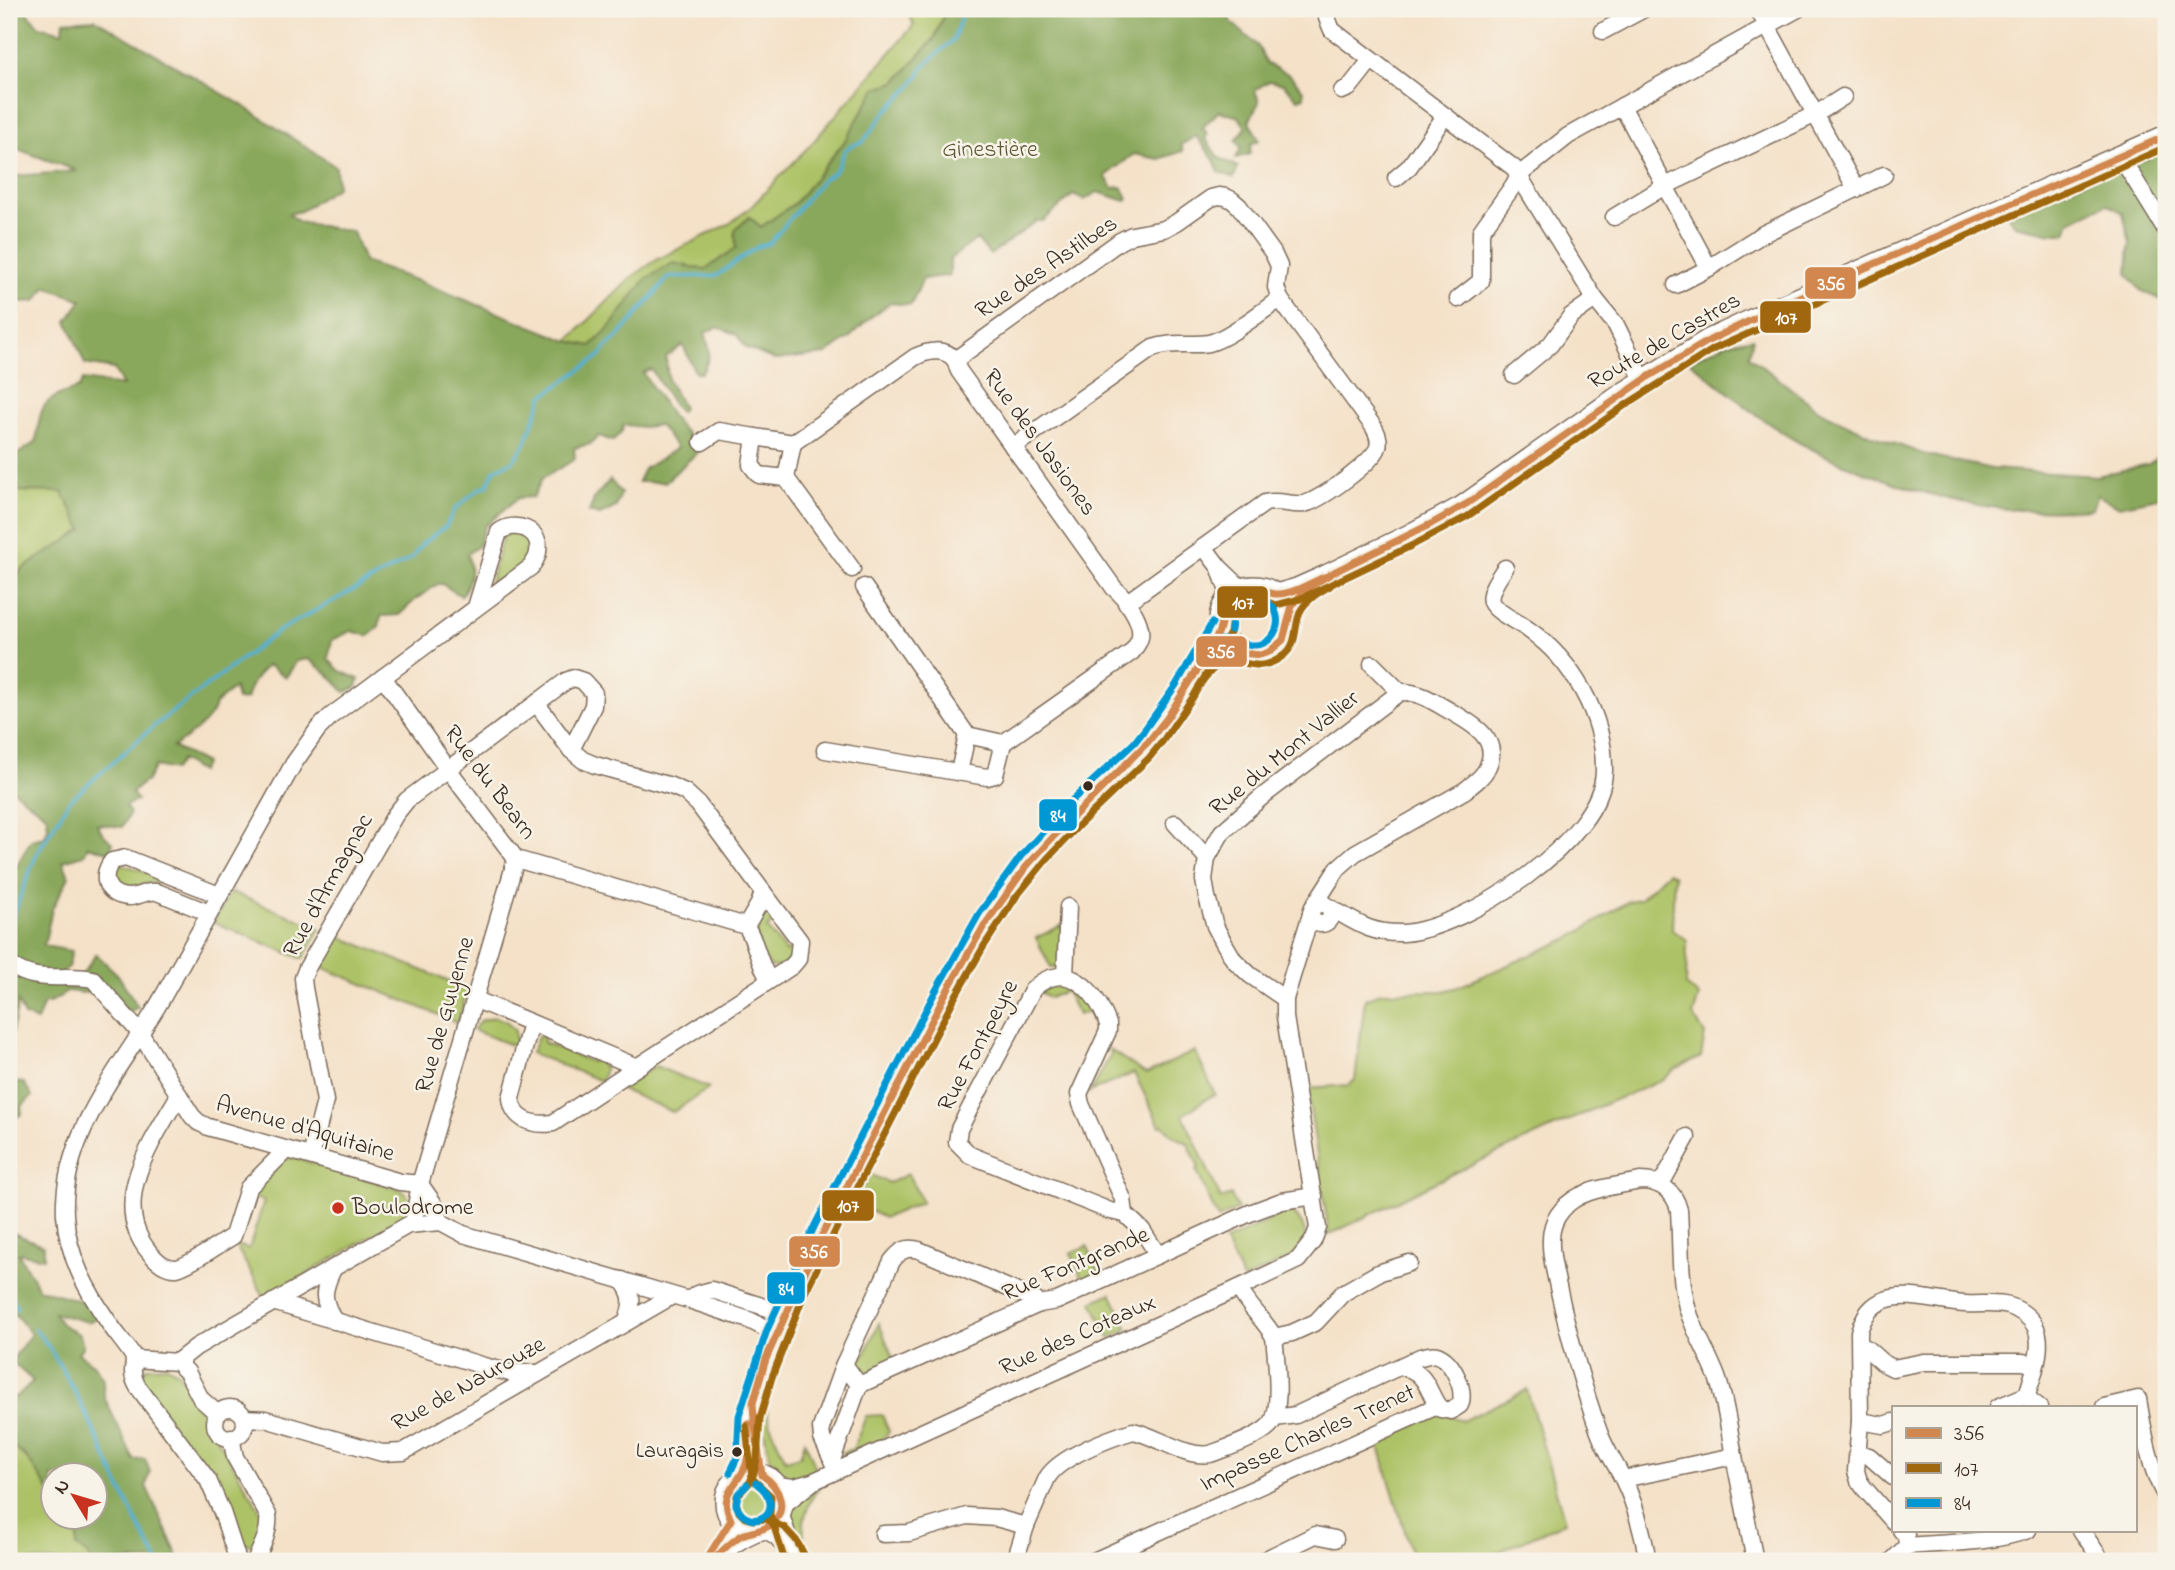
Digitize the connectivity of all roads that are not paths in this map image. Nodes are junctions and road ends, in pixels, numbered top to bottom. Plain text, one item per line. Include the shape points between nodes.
1 (1327, 9) edge
2 (1644, 9) edge
3 (1758, 9) edge
4 (1798, 9) edge
5 (1767, 26) junction
6 (1603, 31) dead end
7 (1371, 60) junction
8 (1342, 91) dead end
9 (1843, 97) dead end
10 (1622, 106) junction
11 (1816, 114) junction
12 (1445, 116) junction
13 (2166, 136) edge
14 (2120, 156) junction
15 (1519, 175) junction
16 (1884, 176) dead end
17 (1396, 178) dead end
18 (1665, 186) junction
19 (1856, 189) junction
20 (1614, 217) dead end
21 (2166, 230) edge
22 (1709, 268) junction
23 (1675, 285) dead end
24 (1280, 299) junction
25 (1458, 299) dead end
26 (1595, 299) junction
27 (955, 360) junction
28 (1514, 374) dead end
29 (1643, 380) junction
30 (755, 437) junction
31 (702, 442) dead end
32 (793, 443) junction
33 (1013, 447) junction
34 (786, 478) junction
35 (1204, 547) junction
36 (1504, 568) dead end
37 (852, 569) dead end
38 (1324, 577) junction
39 (864, 587) dead end
40 (1236, 593) junction
41 (1276, 594) junction
42 (1126, 603) junction
43 (473, 609) junction
44 (1288, 613) junction
45 (1221, 628) junction
46 (1236, 650) junction
47 (1372, 664) dead end
48 (1199, 667) junction
49 (383, 677) junction
50 (1400, 692) junction
51 (537, 704) junction
52 (968, 735) junction
53 (1003, 743) junction
54 (571, 750) junction
55 (825, 750) dead end
56 (448, 769) junction
57 (959, 772) junction
58 (1175, 823) dead end
59 (1207, 858) junction
60 (516, 859) junction
61 (763, 892) junction
62 (219, 895) junction
63 (1068, 907) dead end
64 (1320, 912) junction
65 (209, 913) junction
66 (746, 926) junction
67 (9, 964) edge
68 (1065, 976) junction
69 (769, 979) junction
70 (474, 999) junction
71 (1285, 999) junction
72 (531, 1023) junction
73 (140, 1033) junction
74 (638, 1067) junction
75 (179, 1095) junction
76 (1687, 1137) dead end
77 (286, 1150) junction
78 (311, 1156) junction
79 (420, 1184) junction
80 (1658, 1184) junction
81 (1314, 1196) junction
82 (1125, 1214) junction
83 (442, 1222) junction
84 (413, 1224) junction
85 (1158, 1255) junction
86 (1409, 1263) dead end
87 (333, 1268) junction
88 (622, 1280) junction
89 (1239, 1288) junction
90 (672, 1296) junction
91 (689, 1300) junction
92 (274, 1302) junction
93 (1039, 1304) junction
94 (786, 1314) junction
95 (334, 1321) junction
96 (627, 1321) junction
97 (777, 1334) junction
98 (1274, 1337) junction
99 (1860, 1347) junction
100 (135, 1360) junction
101 (177, 1362) junction
102 (844, 1364) junction
103 (2035, 1365) junction
104 (484, 1366) junction
105 (1402, 1367) junction
106 (539, 1374) junction
107 (859, 1385) junction
108 (2027, 1395) junction
109 (492, 1399) junction
110 (753, 1405) junction
111 (1437, 1405) junction
112 (2000, 1406) edge
113 (2038, 1406) edge
114 (2108, 1406) edge
115 (218, 1413) junction
116 (244, 1418) junction
117 (1275, 1418) junction
118 (1860, 1422) junction
119 (1892, 1422) edge
120 (231, 1437) junction
121 (1857, 1453) junction
122 (1734, 1456) junction
123 (834, 1465) junction
124 (1892, 1476) edge
125 (740, 1477) junction
126 (1623, 1479) junction
127 (775, 1494) junction
128 (2166, 1497) edge
129 (731, 1520) junction
130 (1892, 1520) edge
131 (1026, 1526) junction
132 (758, 1530) junction
133 (1903, 1532) edge
134 (2022, 1532) edge
135 (2082, 1532) edge
136 (883, 1534) dead end
137 (1335, 1539) dead end
138 (1907, 1546) junction
139 (795, 1559) edge
140 (238, 1561) edge
141 (255, 1561) edge
142 (705, 1561) edge
143 (712, 1561) edge
144 (1015, 1561) edge
145 (1094, 1561) edge
146 (1262, 1561) edge
147 (1648, 1561) edge
148 (1755, 1561) edge
149 (1892, 1561) edge
150 (2102, 1561) edge

1 - 7 street via 1332,30
2 - 6 street
3 - 5 street
4 - 5 street
5 - 10 street
5 - 11 street
7 - 8 street
7 - 12 street
9 - 11 street
10 - 15 street via 1562,141
10 - 18 street
11 - 18 street
11 - 19 street
12 - 15 street
12 - 17 street
13 - 14 main road, Route de Castres
14 - 21 street
14 - 29 main road, Route de Castres via 1786,304
15 - 25 street via 1481,231 1481,281
15 - 26 street
16 - 19 street
18 - 20 street
18 - 22 street
19 - 22 street via 1763,234
22 - 23 street
24 - 27 street, Rue des Astilbes via 1276,287 1279,266 1273,253 1239,206 1219,196 1164,229 1120,241
24 - 33 street via 1222,338 1153,348
24 - 35 street via 1373,426 1378,449 1371,460 1315,500 1302,505 1265,503
26 - 28 street via 1571,316 1550,345
26 - 29 street via 1616,325
27 - 32 street, Rue des Jasiones via 932,350 915,357
27 - 33 street, Rue des Jasiones
29 - 38 main road, Route de Castres via 1462,507
30 - 31 street via 719,430
30 - 32 street
30 - 34 street via 751,465 759,475
32 - 34 street
33 - 42 street, Rue des Jasiones
34 - 37 street
35 - 40 street
35 - 42 street
36 - 64 street via 1491,601 1549,646 1589,704 1602,745 1603,784 1595,802 1543,863 1491,901 1452,920 1401,933 1371,930
38 - 41 main road, Route de Castres
38 - 44 main road, Route de Castres via 1299,596
39 - 52 street
40 - 41 main road via 1260,587
40 - 45 main road via 1224,606
41 - 44 main road
42 - 53 street, Rue des Jasiones via 1139,627 1137,644 1123,659
43 - 43 street via 531,567 538,544 524,527 510,525 499,532
43 - 49 street
44 - 46 main road via 1289,625 1279,645 1258,655
45 - 46 main road
45 - 48 main road
46 - 48 main road via 1218,652
47 - 50 street, Rue du Mont Vallier
48 - 94 main road via 1156,734 1046,843 988,919 824,1230
49 - 56 street, Rue du Bearn
49 - 62 street via 331,716 307,743
50 - 59 street, Rue du Mont Vallier via 1263,796 1222,832
50 - 64 street, Rue du Mont Vallier via 1422,696 1474,724 1489,744 1487,768 1464,791 1355,853 1338,868
51 - 54 street
51 - 54 street, Rue d'Armagnac via 574,678 594,694 593,706
51 - 56 street, Rue d'Armagnac
52 - 53 street
52 - 57 street
53 - 57 street via 996,775 987,778
54 - 61 street via 595,765 685,792
55 - 57 street
56 - 60 street, Rue du Bearn
56 - 78 street, Rue d'Armagnac via 396,814 303,978 325,1101
58 - 59 street, Rue du Mont Vallier
59 - 71 street via 1207,897 1224,943 1250,975
60 - 66 street, Rue du Bearn
60 - 70 street, Rue de Guyenne
61 - 66 street
61 - 69 street via 800,941 792,966
62 - 65 street
62 - 65 street via 126,858 108,866 105,881 116,893 134,897 149,890
63 - 68 street
64 - 71 street, Rue du Mont Vallier via 1303,942
65 - 73 street
66 - 69 street
67 - 73 street, Avenue d'Aquitaine via 41,978 93,979
68 - 82 street, Rue Fontpeyre via 1087,987 1108,1024 1079,1094 1123,1199
68 - 82 street, Rue Fontpeyre via 1054,975 1033,989 959,1129 957,1142 970,1155
69 - 74 street
70 - 72 street
70 - 79 street, Rue de Guyenne
71 - 81 street, Rue des Coteaux
72 - 74 street
72 - 74 street via 511,1098 517,1115 528,1121 553,1123
73 - 75 street, Avenue d'Aquitaine
73 - 100 street via 76,1146 65,1214 80,1277
75 - 77 street, Avenue d'Aquitaine via 198,1122
75 - 77 street via 139,1169 133,1205 138,1238 167,1267 178,1268 233,1236 248,1188
76 - 80 street
77 - 78 street, Avenue d'Aquitaine
78 - 79 street, Avenue d'Aquitaine
79 - 83 street
79 - 84 street, Rue de Guyenne
80 - 122 street via 1676,1199 1687,1305 1716,1374
80 - 126 street via 1640,1181 1586,1192 1559,1213 1551,1240 1566,1324 1604,1443
81 - 85 street, Rue Fontgrande via 1271,1205
81 - 89 street, Rue des Coteaux via 1318,1228 1307,1252
82 - 85 street, Rue Fontpeyre
83 - 84 street
83 - 88 street via 463,1234
84 - 87 street
85 - 93 street, Rue Fontgrande via 1057,1301
86 - 98 street via 1378,1273 1343,1293 1316,1322
87 - 92 street
87 - 95 street via 324,1303
88 - 90 street
88 - 96 street via 633,1304
89 - 98 street
89 - 123 street, Rue des Coteaux
90 - 91 street
90 - 96 street, Rue de Naurouze
91 - 94 street via 712,1290
91 - 97 street
92 - 95 street
92 - 101 street
93 - 102 street via 911,1248 892,1261
93 - 107 street, Rue Fontgrande
94 - 97 main road
95 - 104 street
96 - 106 street, Rue de Naurouze
97 - 110 main road
98 - 117 street
99 - 103 street via 1893,1367 1962,1361
99 - 103 street via 1862,1320 1889,1298 2008,1305 2035,1326 2039,1343
99 - 118 street
100 - 101 street
100 - 140 street via 133,1377 138,1387 215,1493
101 - 115 street via 201,1399
102 - 107 street
102 - 123 street via 821,1428
103 - 108 street
104 - 106 street
104 - 109 street via 496,1382
105 - 111 street via 1420,1375
105 - 111 street, Impasse Charles Trenet via 1431,1354 1447,1362 1462,1401 1451,1411
105 - 117 street via 1296,1415
106 - 109 street, Rue de Naurouze
107 - 123 street
108 - 112 street
108 - 113 street
109 - 116 street, Rue de Naurouze via 403,1452 382,1453 265,1419
110 - 125 main road via 747,1460
110 - 127 main road via 762,1461
111 - 145 street, Impasse Charles Trenet
114 - 128 street via 2138,1399 2155,1478
115 - 116 street via 233,1408
115 - 120 street via 216,1426
116 - 120 street via 244,1429
117 - 131 street via 1262,1432 1210,1454 1189,1452 1133,1431 1089,1449 1051,1471
118 - 119 street
118 - 121 street
120 - 141 street via 235,1457 270,1525
121 - 124 street via 1869,1456
121 - 130 street via 1859,1481
122 - 126 street
122 - 148 street
123 - 127 street, Rue des Coteaux via 812,1482
125 - 127 main road via 755,1474
125 - 129 main road via 726,1496
126 - 147 street
127 - 132 main road via 770,1525
127 - 139 street
129 - 132 main road via 741,1528
129 - 142 main road
131 - 136 street via 967,1516 909,1533
131 - 144 street
132 - 139 street via 776,1536
132 - 143 main road via 741,1536
133 - 138 street
134 - 138 street
135 - 150 street
137 - 146 street via 1315,1535
138 - 149 street

